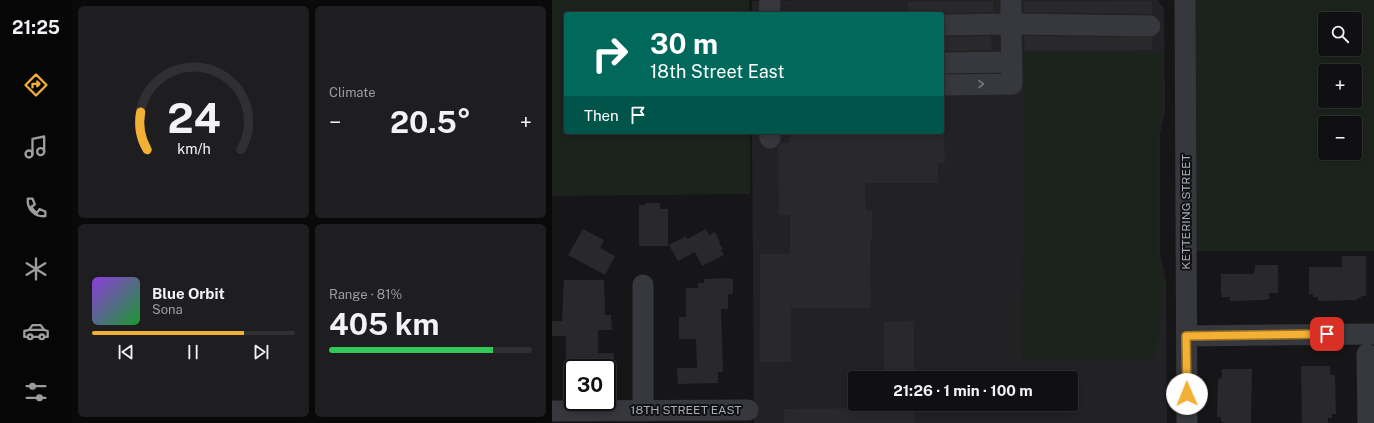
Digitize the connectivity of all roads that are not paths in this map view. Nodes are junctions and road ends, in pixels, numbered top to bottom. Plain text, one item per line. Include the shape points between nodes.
1 (770, 0) edge
2 (1011, 0) edge
3 (1185, 0) edge
4 (769, 12) edge
5 (1011, 24) junction
6 (944, 25) edge
7 (1150, 26) dead end
8 (1011, 62) junction
9 (944, 63) edge
10 (944, 85) edge
11 (643, 285) dead end
12 (1374, 334) edge
13 (1186, 336) junction
14 (1367, 354) dead end
15 (643, 410) junction
16 (748, 410) dead end
17 (552, 411) edge
18 (1187, 423) edge
19 (1368, 423) edge

1 - 4 street
2 - 5 street
3 - 13 street, KETTERING STREET
5 - 6 street
5 - 7 street
5 - 8 street
8 - 9 street
10 -> 8 street via 1012,84
11 - 15 street
12 - 13 street
13 - 18 street, KETTERING STREET
14 - 19 street
15 - 16 street, 18TH STREET EAST
15 - 17 street, 18TH STREET EAST

